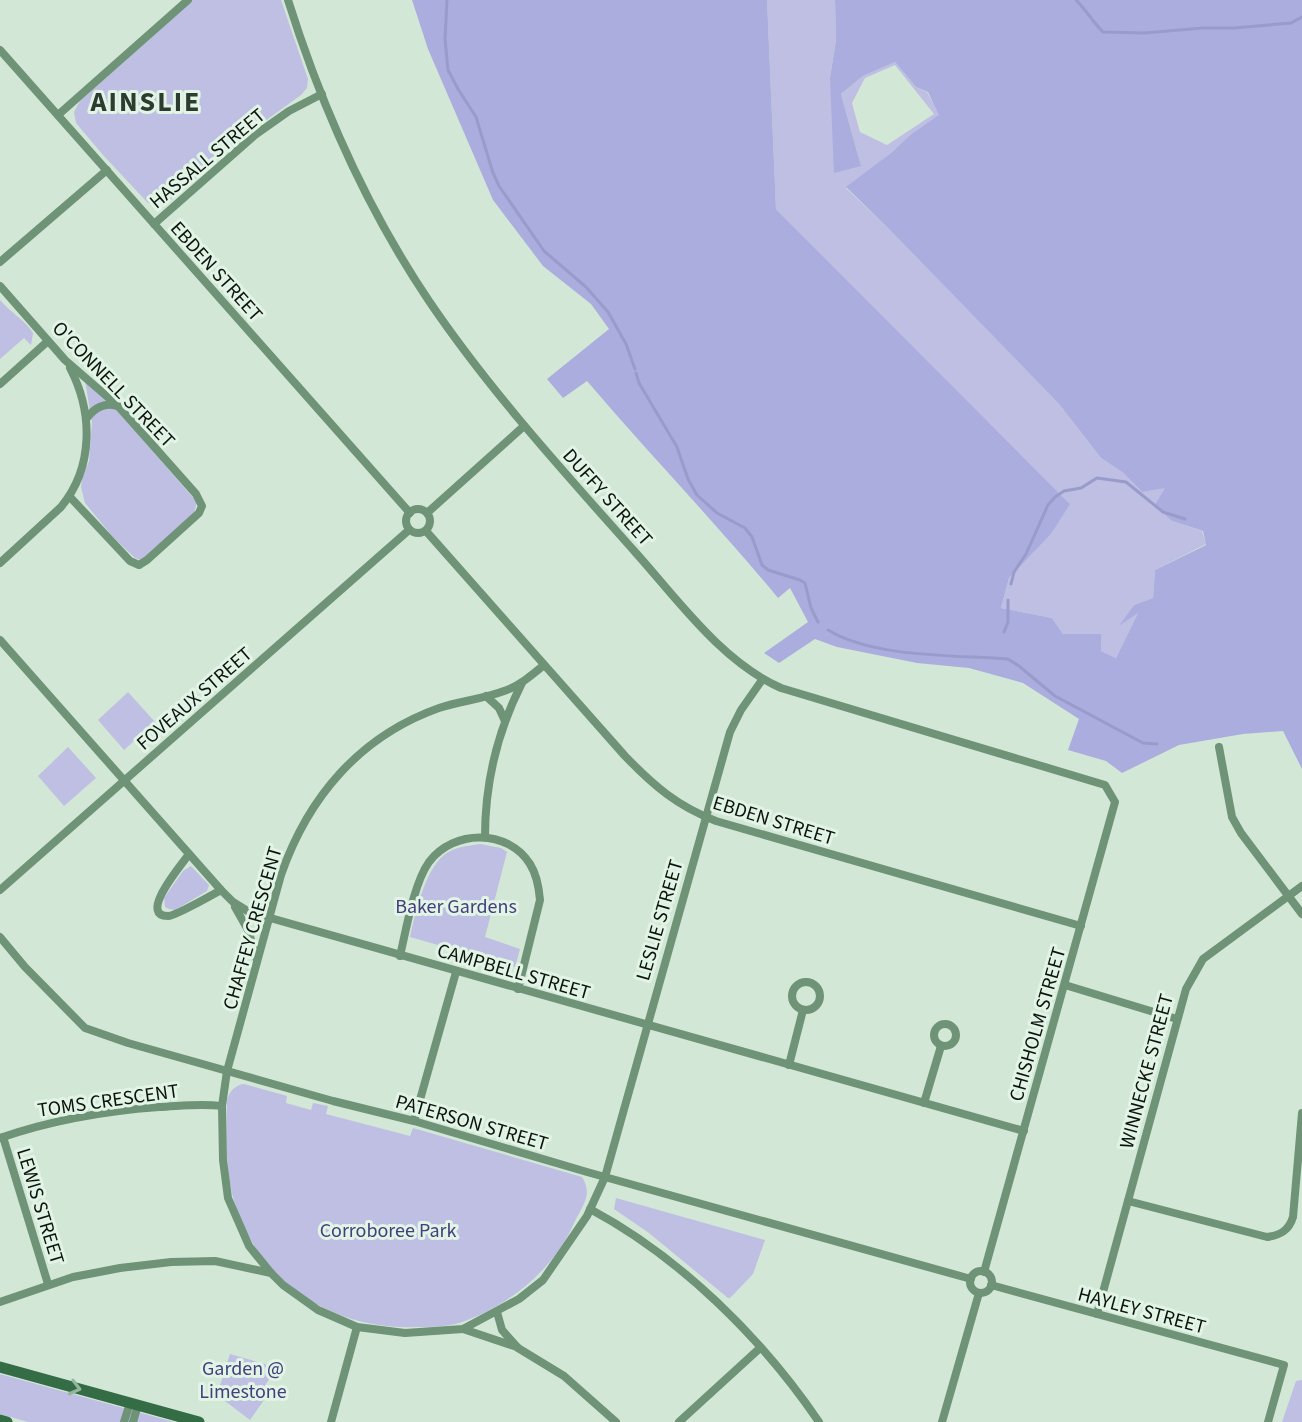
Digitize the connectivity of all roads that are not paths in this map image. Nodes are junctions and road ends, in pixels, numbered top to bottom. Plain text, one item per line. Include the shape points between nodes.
1 (188, 0) edge
2 (290, 1) edge
3 (0, 50) edge
4 (322, 94) junction
5 (58, 115) junction
6 (107, 170) junction
7 (154, 224) junction
8 (0, 262) edge
9 (0, 286) edge
10 (48, 341) junction
11 (65, 360) junction
12 (0, 384) edge
13 (118, 406) junction
14 (87, 418) junction
15 (524, 426) junction
16 (70, 497) junction
17 (410, 513) junction
18 (427, 513) junction
19 (409, 530) junction
20 (426, 531) junction
21 (0, 563) edge
22 (0, 640) edge
23 (544, 665) junction
24 (762, 680) junction
25 (522, 682) junction
26 (485, 696) junction
27 (505, 721) junction
28 (1219, 747) dead end
29 (124, 780) junction
30 (1105, 785) joint
31 (705, 817) junction
32 (485, 837) junction
33 (189, 854) junction
34 (1302, 886) edge
35 (0, 890) edge
36 (221, 890) junction
37 (1289, 896) junction
38 (233, 902) junction
39 (1302, 914) edge
40 (270, 920) junction
41 (1081, 926) junction
42 (0, 937) edge
43 (400, 956) junction
44 (258, 963) junction
45 (456, 972) junction
46 (1065, 985) junction
47 (518, 989) junction
48 (803, 1010) dead end
49 (1177, 1019) junction
50 (647, 1025) junction
51 (941, 1046) dead end
52 (789, 1065) junction
53 (227, 1071) junction
54 (924, 1103) junction
55 (222, 1106) junction
56 (1302, 1113) edge
57 (414, 1121) junction
58 (1024, 1131) junction
59 (1, 1137) edge
60 (605, 1177) junction
61 (1128, 1201) junction
62 (590, 1209) junction
63 (984, 1272) junction
64 (271, 1273) junction
65 (971, 1279) junction
66 (48, 1284) junction
67 (991, 1285) junction
68 (979, 1293) junction
69 (0, 1302) edge
70 (497, 1312) junction
71 (1097, 1314) junction
72 (357, 1327) junction
73 (463, 1329) junction
74 (518, 1348) junction
75 (760, 1348) junction
76 (0, 1367) edge
77 (134, 1404) junction
78 (943, 1419) edge
79 (0, 1420) edge
80 (7, 1422) edge
81 (124, 1422) edge
82 (133, 1422) edge
83 (199, 1422) edge
84 (331, 1422) edge
85 (616, 1422) edge
86 (679, 1422) edge
87 (819, 1422) edge
88 (956, 1422) edge
89 (1268, 1422) edge

1 - 5 street
2 - 4 street, DUFFY STREET
3 - 5 street, EBDEN STREET
4 - 7 street, HASSALL STREET via 255,135
4 - 15 street, DUFFY STREET via 398,251 428,300
5 - 6 street, EBDEN STREET
6 - 7 street, EBDEN STREET
6 - 8 street
7 - 17 street, EBDEN STREET
9 - 10 street, O'CONNELL STREET
10 - 11 street, O'CONNELL STREET
10 - 12 street
11 - 13 street, O'CONNELL STREET
11 - 14 street
13 - 14 street via 100,406
13 - 16 street, O'CONNELL STREET via 196,494 202,506 199,513 139,565
14 - 16 street via 82,468
15 - 18 street
15 - 24 street, DUFFY STREET via 722,650
16 - 21 street
17 - 18 street
17 - 19 street
18 - 20 street
19 - 20 street
19 - 29 street, FOVEAUX STREET
20 - 23 street, EBDEN STREET
22 - 29 street, CAMPBELL STREET
23 - 25 street
23 - 31 street, EBDEN STREET via 649,780
24 - 30 street, DUFFY STREET
24 - 31 street, LESLIE STREET via 730,732
25 - 26 street, CHAFFEY CRESCENT
25 - 27 street
26 - 27 street
26 - 40 street, CHAFFEY CRESCENT via 407,722 346,766 294,840
27 - 32 street via 491,770
28 - 37 street via 1232,817
29 - 33 street, CAMPBELL STREET
29 - 35 street, FOVEAUX STREET
30 - 41 street, CHISHOLM STREET via 1115,802
31 - 41 street, EBDEN STREET
31 - 50 street, LESLIE STREET
32 - 43 street via 455,842 428,863
32 - 47 street via 519,852 539,885
33 - 36 street, CAMPBELL STREET
33 - 36 street via 159,897 159,912 174,915
34 - 37 street, WINNECKE STREET
36 - 38 street, CAMPBELL STREET
37 - 39 street
37 - 49 street, WINNECKE STREET via 1203,959
38 - 40 street, CAMPBELL STREET
38 - 44 street, CAMPBELL STREET
40 - 43 street, CAMPBELL STREET
40 - 44 street, CHAFFEY CRESCENT
41 - 46 street, CHISHOLM STREET
42 - 53 street, PATERSON STREET via 85,1028
43 - 45 street, CAMPBELL STREET
44 - 53 street, CHAFFEY CRESCENT
45 - 47 street, CAMPBELL STREET
45 - 57 street
46 - 49 street
46 - 58 street, CHISHOLM STREET
47 - 50 street, CAMPBELL STREET
48 - 52 street
49 - 61 street, WINNECKE STREET
50 - 52 street, CAMPBELL STREET
50 - 60 street, LESLIE STREET
51 - 54 street
52 - 54 street, CAMPBELL STREET
53 - 55 street
53 - 57 street, PATERSON STREET
54 - 58 street, CAMPBELL STREET
55 - 59 street, TOMS CRESCENT via 120,1110
55 - 64 street via 228,1198 249,1246
56 - 61 street via 1293,1217 1286,1231 1267,1237
57 - 60 street, PATERSON STREET
58 - 63 street, CHISHOLM STREET
59 - 66 street, LEWIS STREET
60 - 62 street
60 - 65 street, PATERSON STREET
61 - 71 street, WINNECKE STREET
62 - 70 street via 543,1280
62 - 75 street via 675,1267 731,1314
63 - 65 street
63 - 67 street
64 - 66 street via 215,1261 171,1262
64 - 72 street via 318,1310
65 - 68 street
66 - 69 street
67 - 68 street
67 - 71 street, HAYLEY STREET
68 - 78 street
70 - 73 street
70 - 74 street via 502,1330
71 - 89 street, HAYLEY STREET via 1284,1365
72 - 73 street via 405,1333
72 - 84 street
73 - 74 street
74 - 85 street via 564,1376
75 - 86 street
75 - 87 street
76 -> 77 main road
77 - 81 street
77 - 82 street
77 - 83 main road
78 - 88 street
79 - 80 main road

